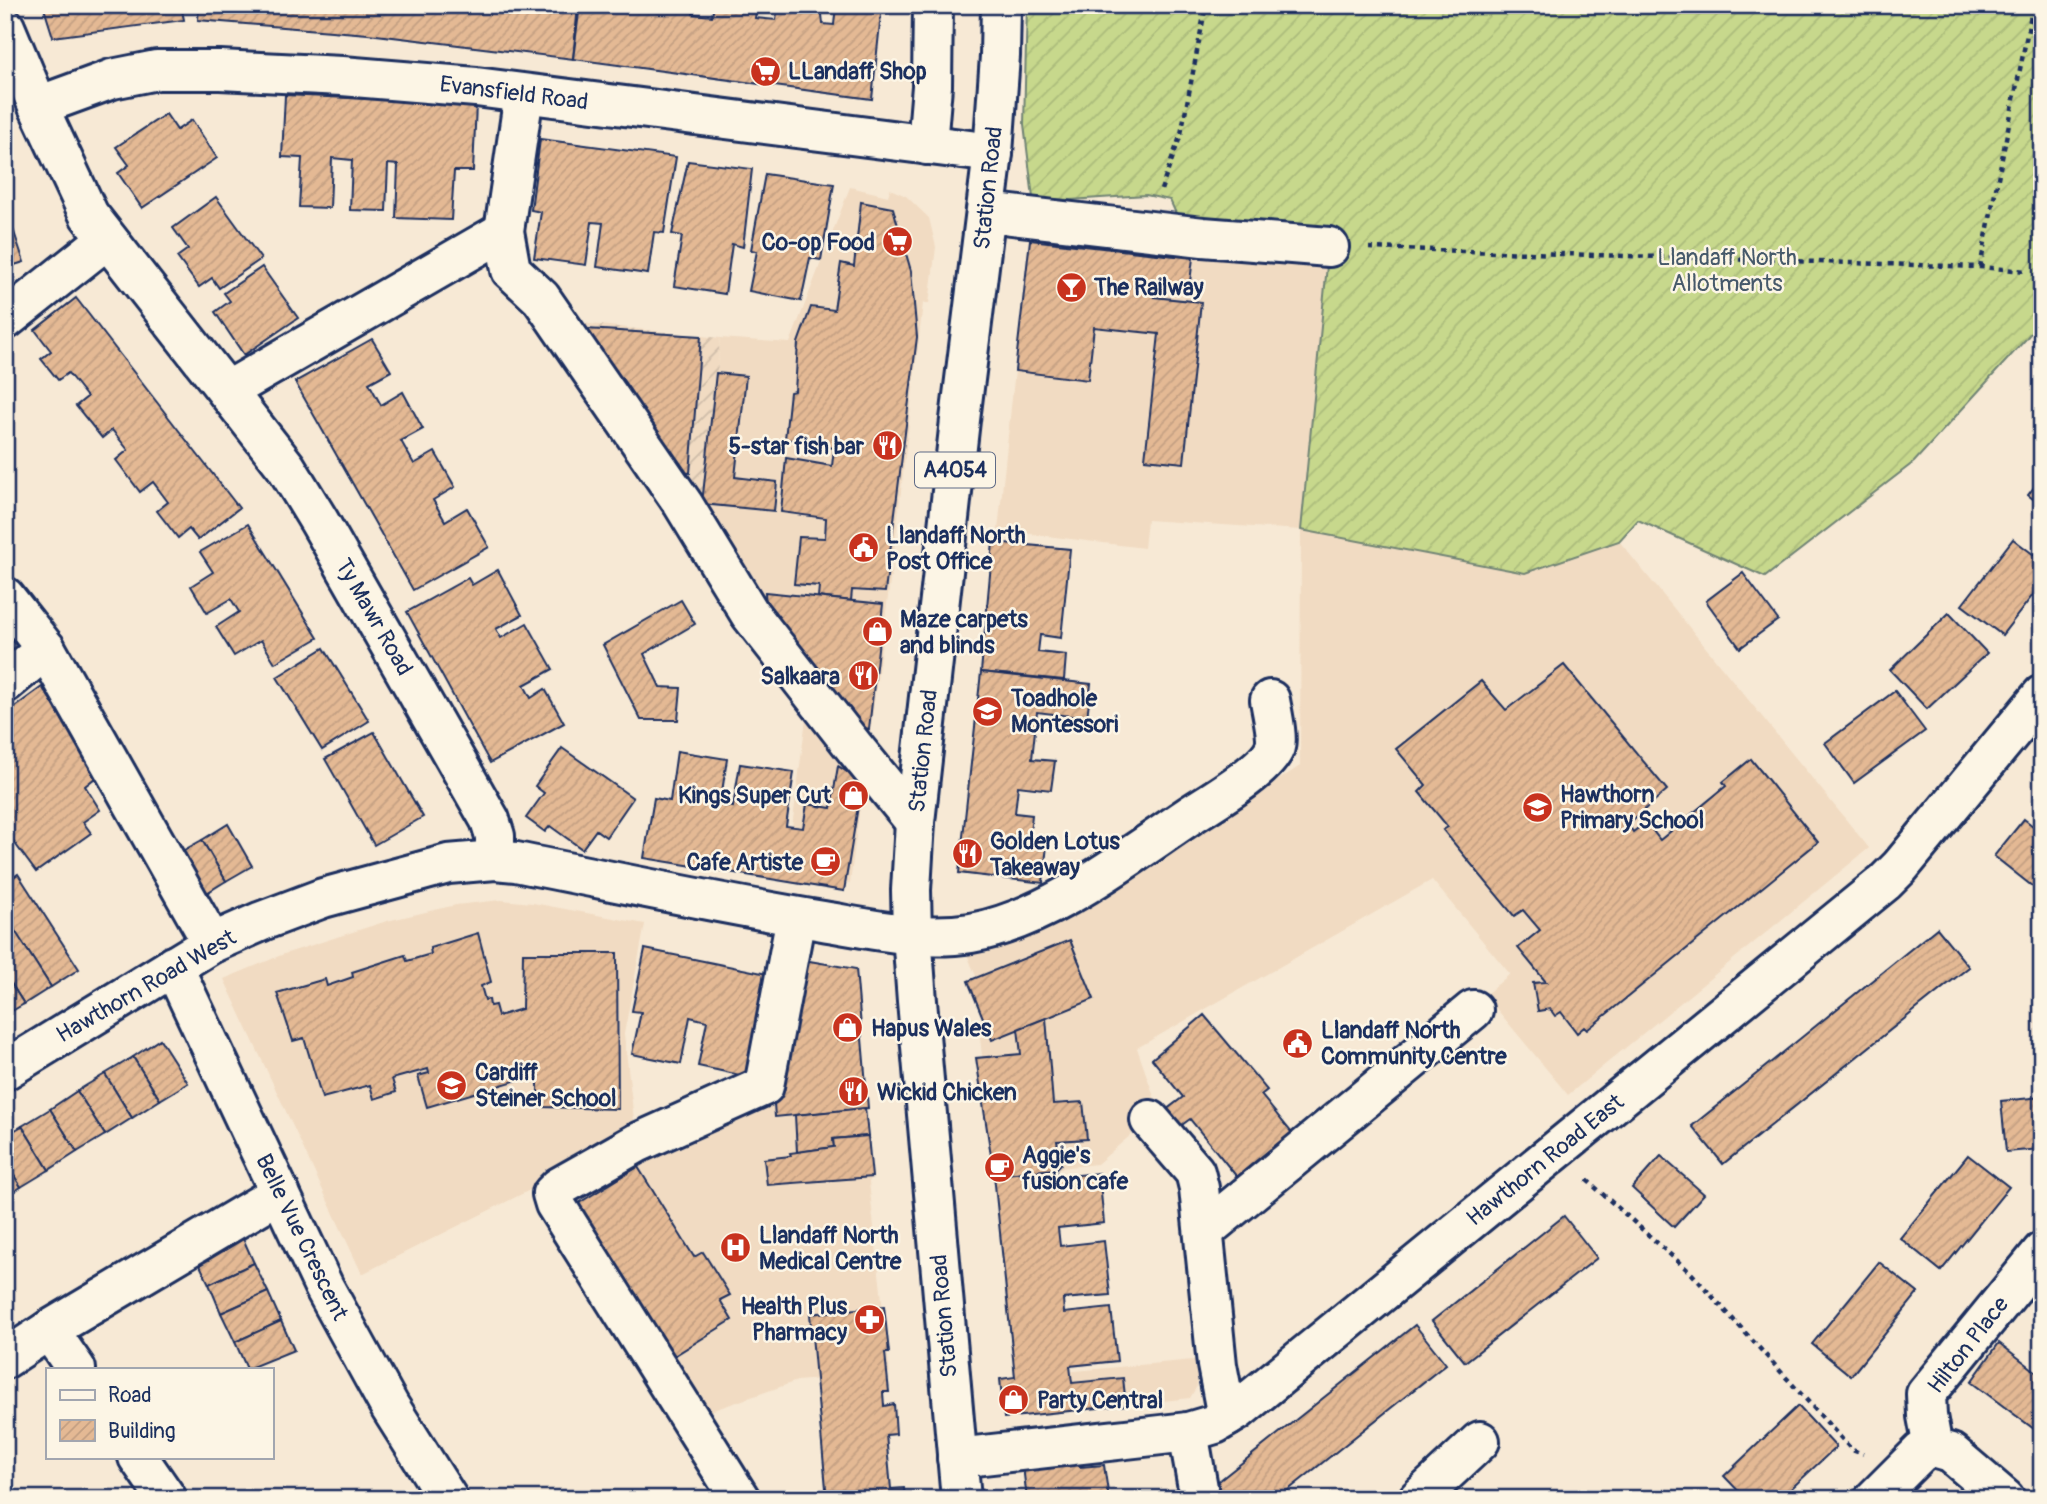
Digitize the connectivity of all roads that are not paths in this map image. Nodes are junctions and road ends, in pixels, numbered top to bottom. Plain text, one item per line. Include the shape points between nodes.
1 (933, 5) edge
2 (1001, 5) edge
3 (5, 27) edge
4 (524, 94) junction
5 (38, 106) junction
6 (927, 145) junction
7 (993, 153) junction
8 (986, 212) junction
9 (504, 232) junction
10 (107, 239) junction
11 (1329, 247) road end
12 (5, 320) edge
13 (227, 391) junction
14 (5, 597) edge
15 (46, 649) junction
16 (5, 683) edge
17 (1270, 700) dead end
18 (2034, 719) edge
19 (915, 822) junction
20 (495, 860) junction
21 (796, 917) junction
22 (912, 934) junction
23 (212, 943) junction
24 (173, 965) junction
25 (1473, 1010) dead end
26 (5, 1070) edge
27 (1150, 1120) dead end
28 (280, 1193) junction
29 (1204, 1231) junction
30 (2042, 1252) edge
31 (49, 1331) junction
32 (5, 1359) edge
33 (75, 1368) edge
34 (1227, 1417) junction
35 (1188, 1432) junction
36 (1480, 1441) dead end
37 (1942, 1450) junction
38 (139, 1458) edge
39 (957, 1458) junction
40 (1882, 1491) edge
41 (167, 1499) edge
42 (448, 1499) edge
43 (740, 1499) edge
44 (961, 1499) edge
45 (1200, 1499) edge
46 (1418, 1499) edge
47 (2005, 1499) edge

1 - 6 street
2 - 7 street, Station Road / A4054
3 - 5 street, Ty Mawr Road
4 - 5 street, Evansfield Road via 342,76 157,70 112,79
4 - 6 street, Evansfield Road
4 - 9 street
5 - 10 street, Ty Mawr Road via 89,215
6 - 7 street, Evansfield Road
7 - 8 street, Station Road / A4054
8 - 11 street
8 - 19 street, Station Road / A4054
9 - 13 street
9 - 19 street via 511,270 541,298 683,504 751,614
10 - 12 street
10 - 13 street, Ty Mawr Road
13 - 20 street, Ty Mawr Road via 286,467 490,820
14 - 15 street
15 - 16 street
15 - 23 street
17 - 22 street via 1276,746 1268,761 1082,888 971,933
18 - 34 street, Hawthorn Road East via 1885,882
19 - 22 street, Station Road / A4054
20 - 21 street
20 - 23 street, Hawthorn Road West via 448,864 323,898
21 - 22 street
21 - 43 street via 764,1086 637,1143 552,1195
22 - 39 street, Station Road / A4054
23 - 24 street, Hawthorn Road West
24 - 26 street, Hawthorn Road West
24 - 28 street, Belle Vue Crescent
25 - 29 street
27 - 29 street via 1195,1172
28 - 31 street
28 - 42 street, Belle Vue Crescent via 352,1340
29 - 34 street via 1217,1365
30 - 37 street, Hilton Place via 1926,1394 1927,1416
31 - 32 street
31 - 33 street
34 - 35 street, Hawthorn Road East
35 - 39 street, Hawthorn Road East
35 - 45 street
36 - 46 street
37 - 40 street via 1922,1451
37 - 47 street
38 - 41 street
39 - 44 street, Station Road / A4054

